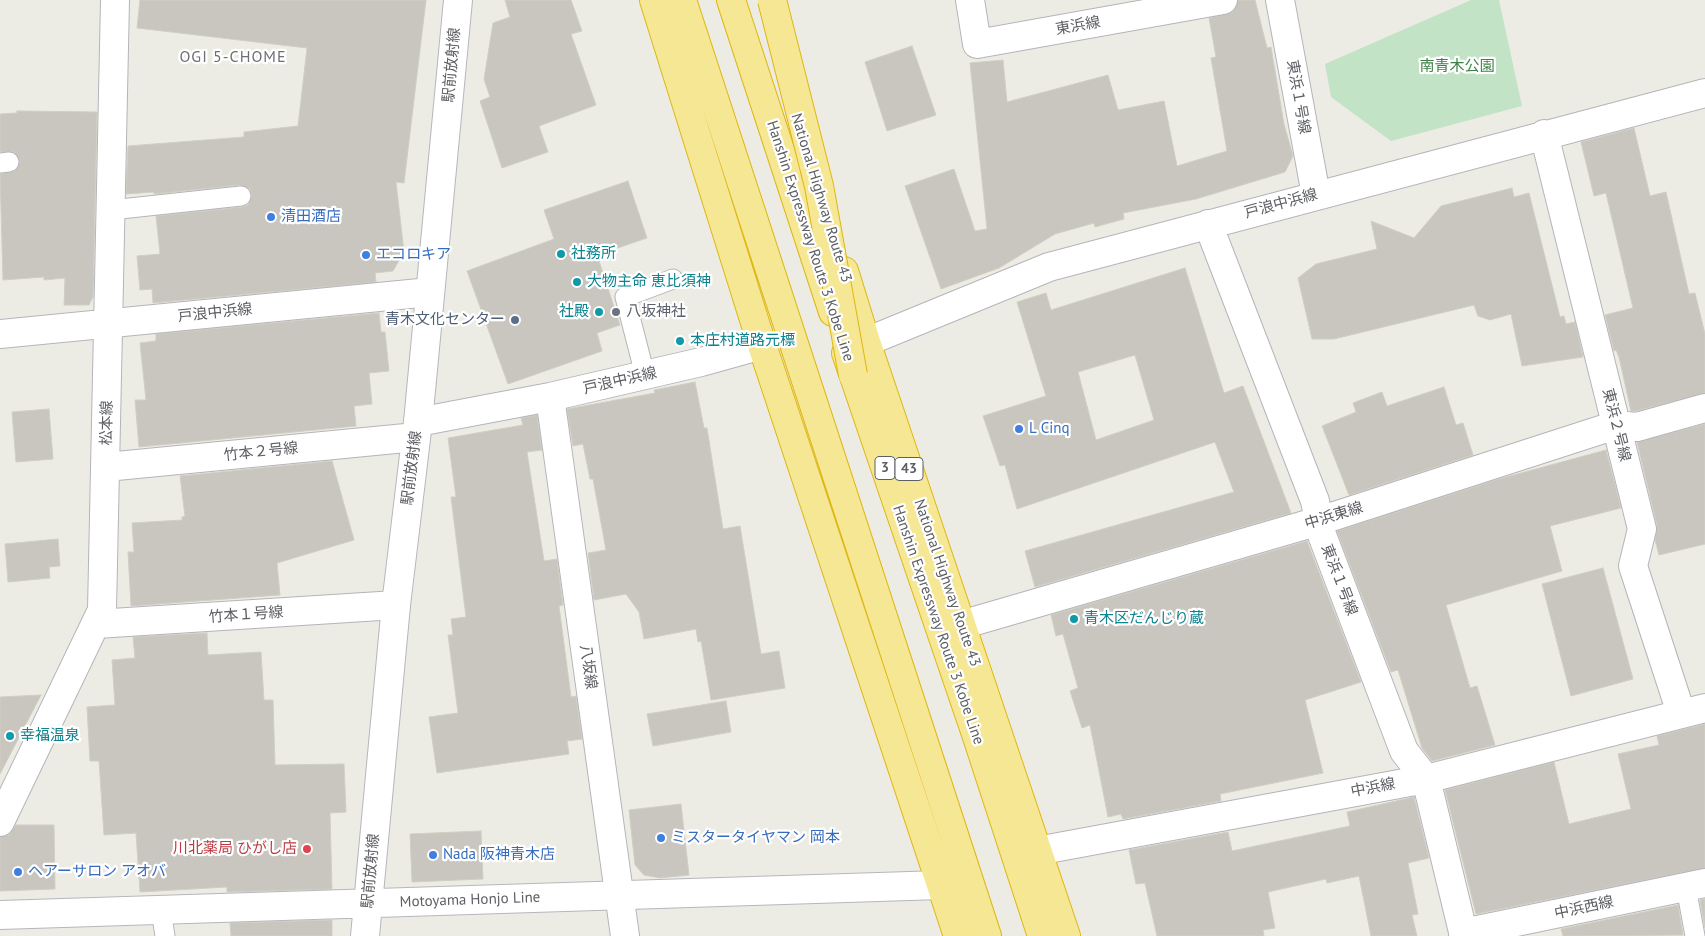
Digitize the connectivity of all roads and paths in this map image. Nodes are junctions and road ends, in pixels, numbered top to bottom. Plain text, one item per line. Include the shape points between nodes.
1 (115, 0) edge
2 (458, 0) edge
3 (654, 0) edge
4 (674, 0) edge
5 (682, 0) edge
6 (731, 0) edge
7 (760, 0) edge
8 (772, 0) edge
9 (970, 0) edge
10 (1223, 0) edge
11 (1280, 0) edge
12 (698, 49) junction
13 (1705, 92) edge
14 (1544, 134) junction
15 (1316, 195) junction
16 (241, 196) dead end
17 (111, 210) junction
18 (1208, 224) junction
19 (673, 279) dead end
20 (430, 292) junction
21 (109, 323) junction
22 (0, 334) edge
23 (866, 342) junction
24 (762, 344) junction
25 (645, 375) junction
26 (853, 375) junction
27 (550, 397) junction
28 (1705, 408) edge
29 (1616, 425) junction
30 (417, 429) junction
31 (106, 467) junction
32 (1319, 521) junction
33 (396, 605) junction
34 (96, 624) junction
35 (961, 625) junction
36 (1693, 710) edge
37 (1426, 779) junction
38 (0, 822) edge
39 (1037, 851) junction
40 (940, 885) junction
41 (1696, 885) edge
42 (620, 896) junction
43 (368, 903) junction
44 (0, 915) edge
45 (163, 923) edge
46 (1464, 934) edge
47 (365, 936) edge
48 (626, 936) edge
49 (958, 936) edge
50 (987, 936) edge
51 (1042, 936) edge
52 (1066, 936) edge
53 (1695, 936) edge

1 - 17 street, 松本線
2 - 20 street, 駅前放射線
3 - 24 highway
4 - 12 highway
5 - 12 highway
6 - 26 highway, Hanshin Expressway Route 3 Kobe Line / 3, bridge
7 - 23 highway, National Highway Route 43 / 43
8 - 26 highway, bridge via 820,186
9 - 10 street, 東浜線 via 977,44
11 - 15 street, 東浜１号線
12 - 50 highway
13 - 14 street, 戸浪中浜線
14 - 15 street, 戸浪中浜線
14 - 29 street, 東浜２号線
15 - 18 street, 戸浪中浜線
16 - 17 lane
17 - 21 street, 松本線
18 - 23 street, 戸浪中浜線 via 1049,267
18 - 32 street, 東浜１号線 via 1315,501
19 - 25 lane via 625,297
20 - 21 street, 戸浪中浜線
20 - 30 street, 駅前放射線
21 - 22 street, 戸浪中浜線
21 - 31 street, 松本線
23 - 35 highway, National Highway Route 43 / 43
24 - 25 street, 戸浪中浜線
24 - 40 highway
25 - 27 street, 戸浪中浜線
26 - 51 highway, Hanshin Expressway Route 3 Kobe Line / 3
27 - 30 street, 戸浪中浜線
27 - 42 street, 八坂線
28 - 29 street, 中浜東線 via 1638,428
29 - 32 street, 中浜東線
29 - 36 street, 東浜２号線 via 1642,529 1633,566
30 - 31 street, 竹本２号線
30 - 33 street, 駅前放射線
31 - 34 street, 松本線 via 102,610
32 - 35 street, 中浜東線
32 - 37 street, 東浜１号線 via 1404,751
33 - 34 street, 竹本１号線
33 - 43 street, 駅前放射線
34 - 38 street, 松本線
35 - 39 highway, National Highway Route 43 / 43
36 - 37 street, 中浜線
37 - 39 street, 中浜線
37 - 46 street, 東浜１号線
39 - 52 highway, National Highway Route 43 / 43
40 - 42 street, Motoyama Honjo Line
40 - 49 highway
41 - 46 street, 中浜西線
41 - 53 lane
42 - 43 street, Motoyama Honjo Line
42 - 48 street, 八坂線
43 - 45 street, Motoyama Honjo Line
43 - 47 street, 駅前放射線
44 - 45 street, Motoyama Honjo Line

